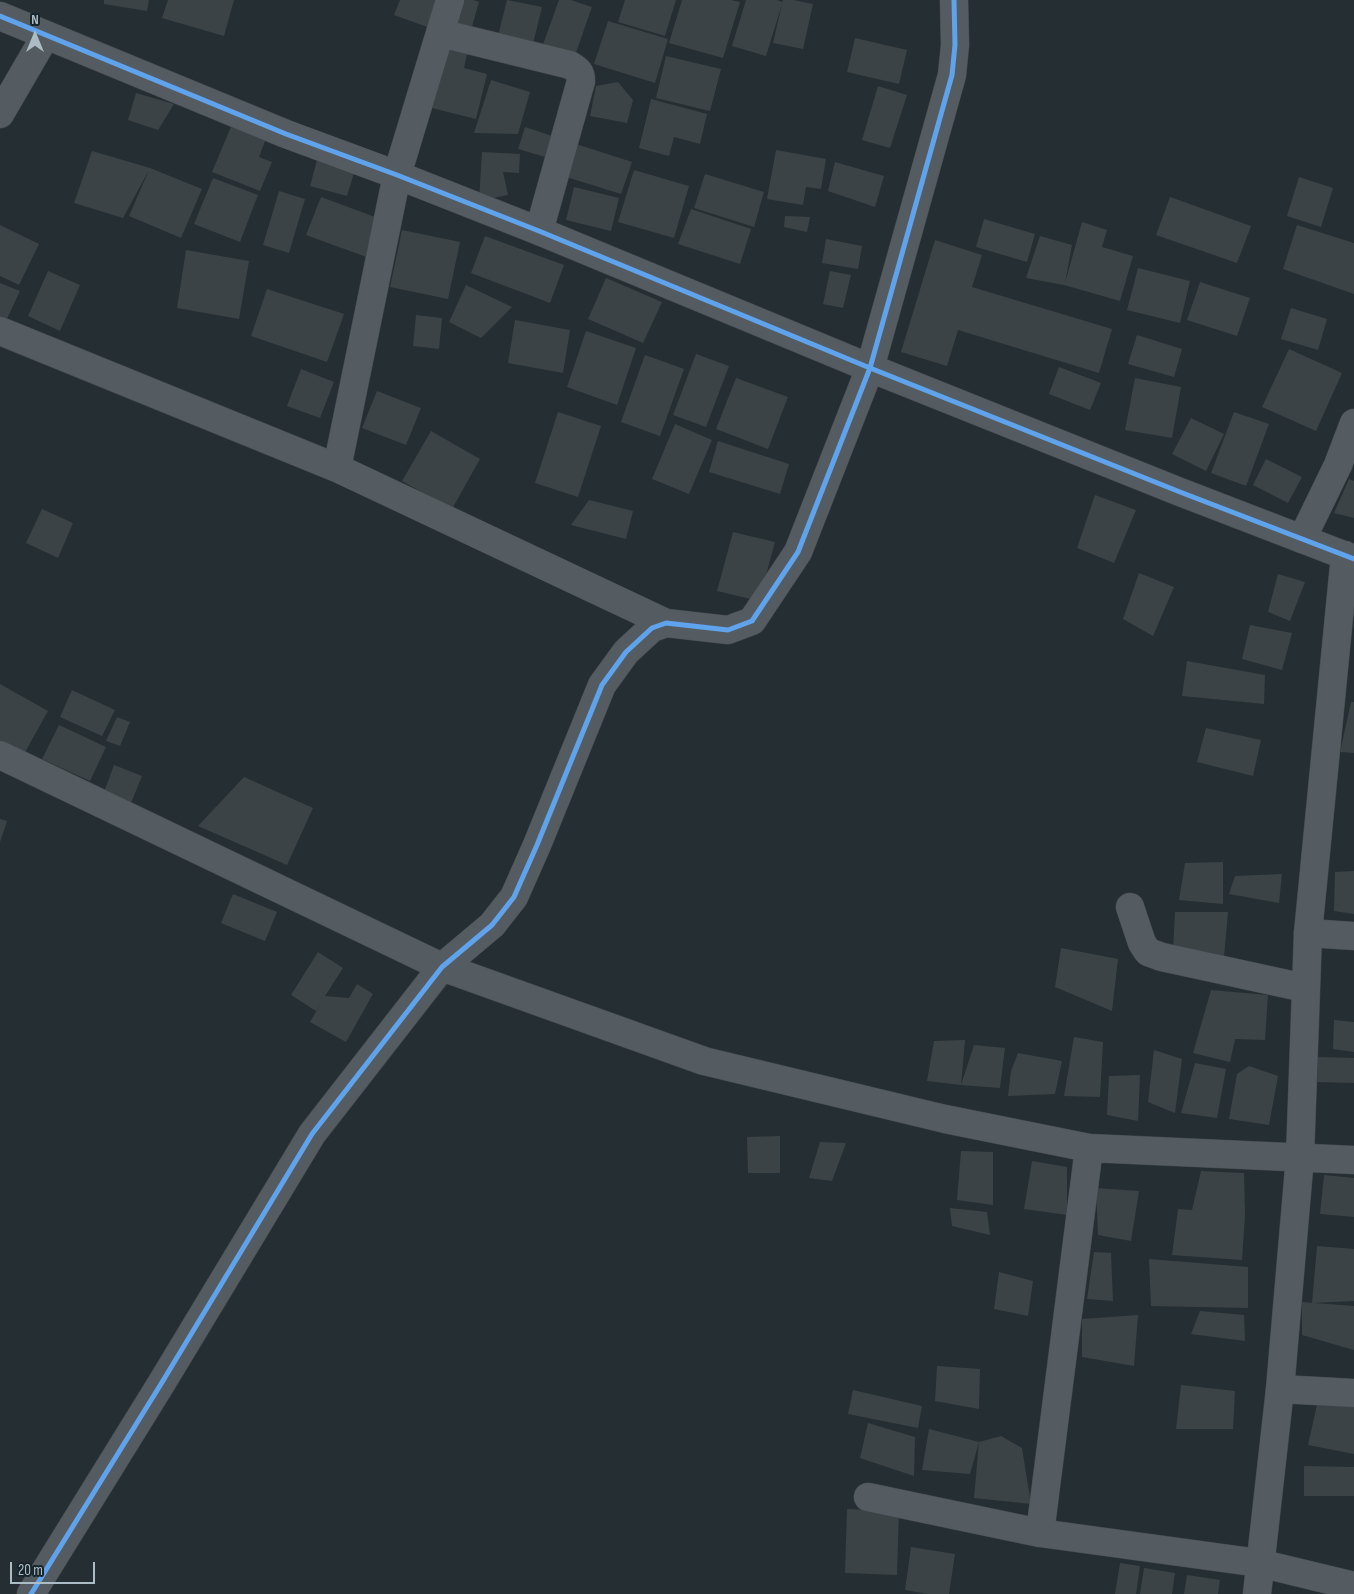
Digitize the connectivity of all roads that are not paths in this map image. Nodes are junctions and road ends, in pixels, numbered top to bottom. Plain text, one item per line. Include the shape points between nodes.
1 (4, 0) edge
2 (450, 0) edge
3 (954, 0) edge
4 (0, 17) edge
5 (440, 33) junction
6 (46, 34) junction
7 (0, 114) edge
8 (396, 175) junction
9 (539, 231) junction
10 (0, 331) edge
11 (870, 368) junction
12 (1354, 423) edge
13 (337, 468) junction
14 (1302, 539) junction
15 (1349, 557) edge
16 (666, 623) junction
17 (0, 755) edge
18 (1130, 907) dead end
19 (1308, 933) junction
20 (1354, 936) edge
21 (442, 967) junction
22 (1305, 988) junction
23 (1089, 1148) junction
24 (1300, 1157) junction
25 (1354, 1160) edge
26 (1280, 1389) junction
27 (1354, 1393) edge
28 (868, 1497) dead end
29 (1040, 1533) junction
30 (1259, 1563) junction
31 (1354, 1586) edge
32 (30, 1594) edge
33 (1257, 1594) edge

1 - 4 street
2 - 5 street
3 - 11 street via 952,75
4 - 6 street
5 - 8 street
5 - 9 street via 570,65 581,74
6 - 7 street
6 - 8 street via 286,134
8 - 9 street
8 - 13 street
9 - 11 street
10 - 13 street
11 - 14 street
11 - 16 street via 798,552 752,621 728,630
12 - 14 street via 1338,465
13 - 16 street
14 - 15 street
15 - 19 street
16 - 21 street via 652,628 626,652 602,685 514,896 492,925
17 - 21 street
18 - 22 street via 1148,952
19 - 20 street
19 - 22 street
21 - 23 street via 704,1061 945,1119
21 - 32 street via 312,1134 162,1384
22 - 24 street
23 - 24 street
23 - 29 street
24 - 25 street
24 - 26 street
26 - 27 street
26 - 30 street
28 - 29 street
29 - 30 street
30 - 31 street
30 - 33 street

